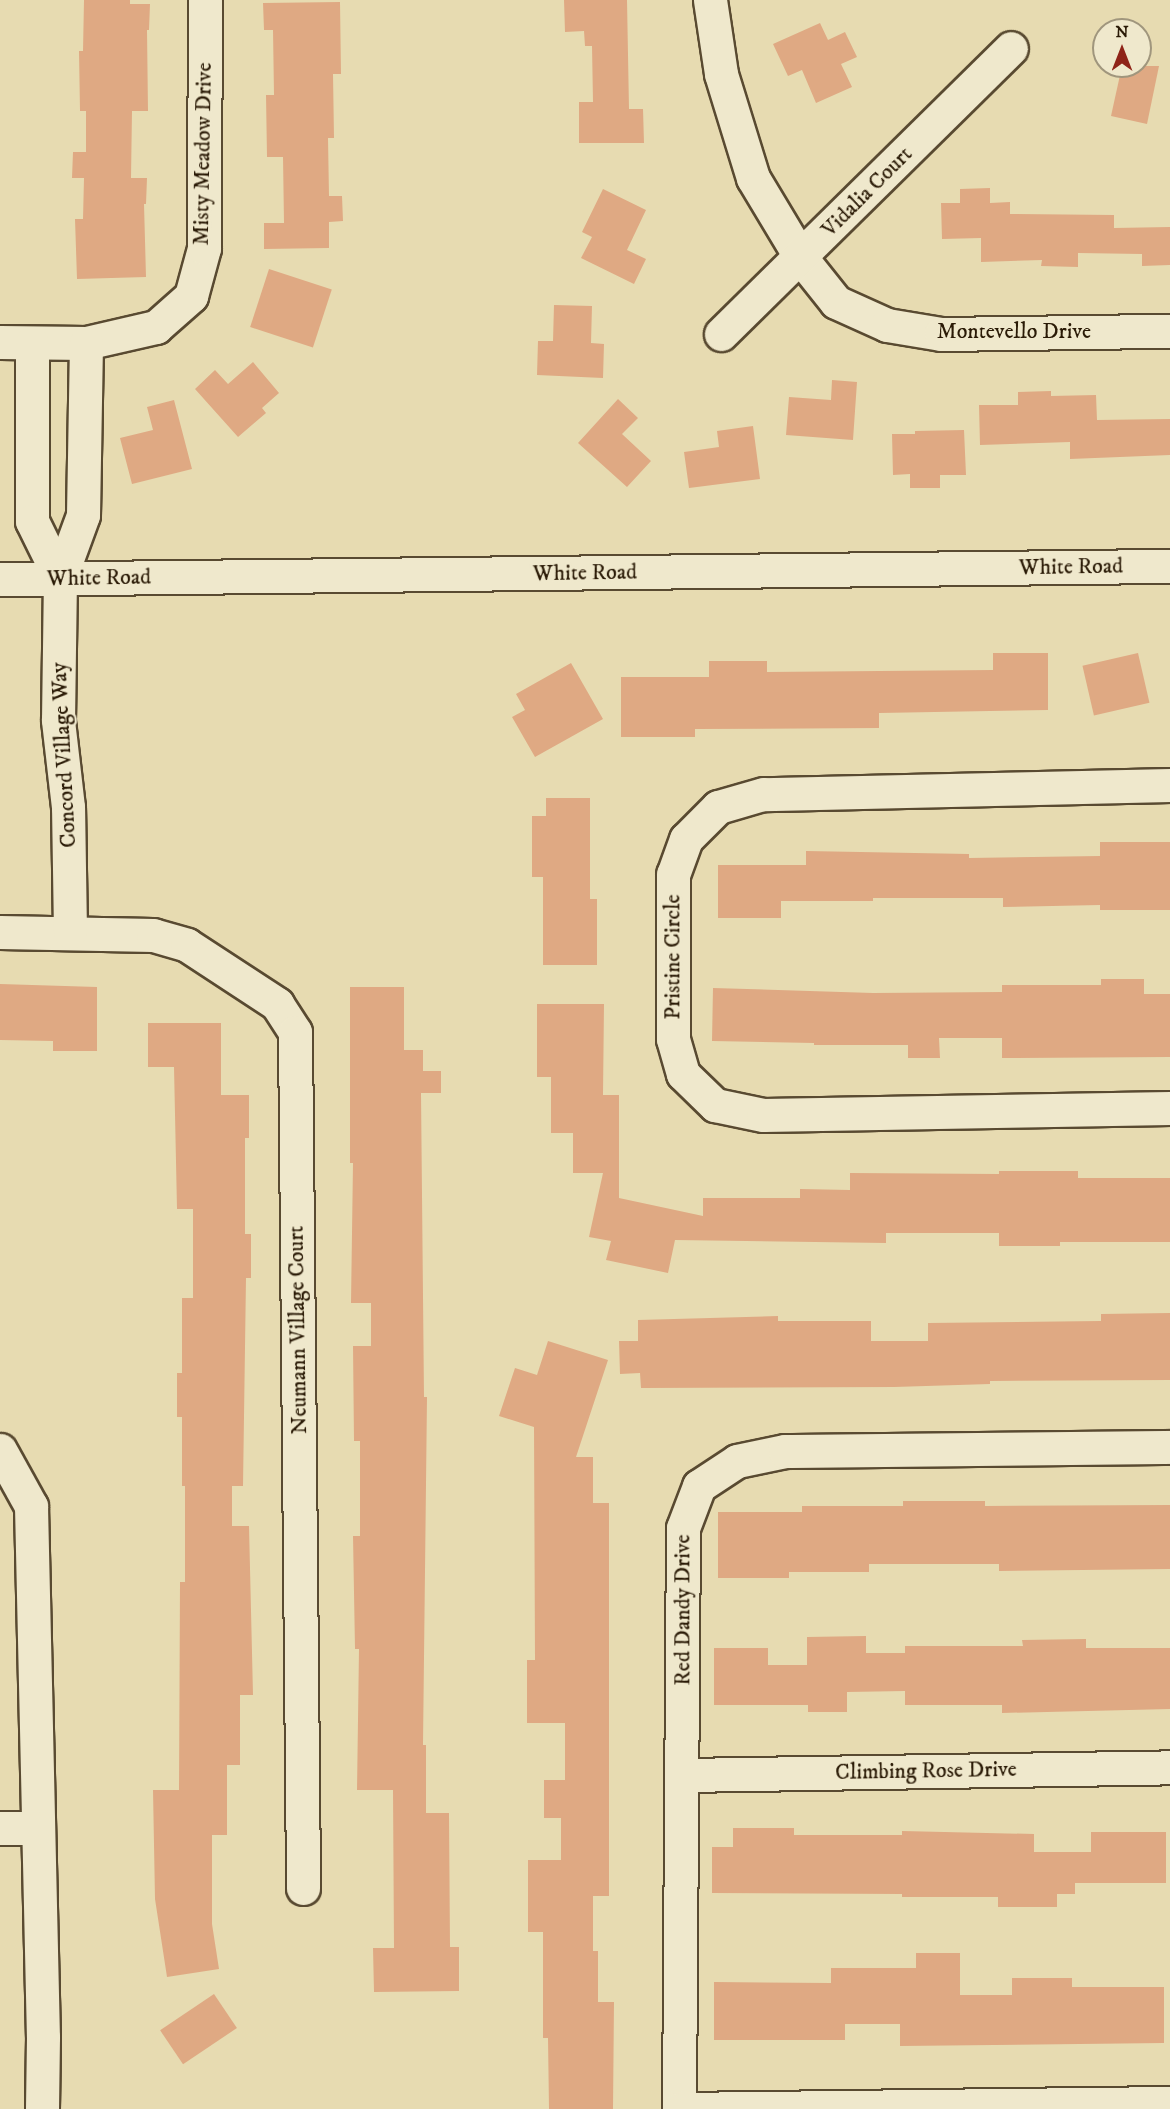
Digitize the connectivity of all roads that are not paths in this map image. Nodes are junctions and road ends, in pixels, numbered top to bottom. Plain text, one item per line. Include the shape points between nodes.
1 (205, 0) edge
2 (711, 0) edge
3 (1011, 48) dead end
4 (801, 258) junction
5 (1170, 331) edge
6 (721, 334) dead end
7 (16, 343) edge
8 (86, 344) junction
9 (1170, 566) edge
10 (60, 578) junction
11 (0, 579) edge
12 (1170, 785) edge
13 (0, 932) edge
14 (70, 932) junction
15 (1170, 1108) edge
16 (1170, 1447) edge
17 (0, 1450) edge
18 (1170, 1767) edge
19 (683, 1775) junction
20 (0, 1828) edge
21 (38, 1828) junction
22 (303, 1888) dead end
23 (1170, 2103) edge
24 (42, 2109) edge
25 (679, 2109) edge

1 - 8 street, Misty Meadow Drive via 204,248 191,296 156,327
2 - 4 street, Montevello Drive via 721,74 753,178
3 - 4 street, Vidalia Court
4 - 5 street, Montevello Drive via 836,302 887,324 941,334
4 - 6 street, Vidalia Court
7 - 8 street, Misty Meadow Drive
7 - 10 street, Misty Meadow Drive via 32,521
8 - 10 street via 83,515
9 - 10 street, White Road
10 - 11 street, White Road
10 - 14 street, Concord Village Way via 58,720 68,807
12 - 15 street, Pristine Circle via 763,794 718,807 686,839 673,874 673,1039 683,1074 715,1105 763,1115
13 - 14 street, Neumann Village Court
14 - 22 street, Neumann Village Court via 153,935 188,945 277,1004 295,1032
16 - 19 street, Red Dandy Drive via 785,1451 737,1461 699,1486 683,1528
17 - 21 street via 31,1506
18 - 19 street, Climbing Rose Drive
19 - 25 street, Red Dandy Drive
20 - 21 street
21 - 24 street
23 - 25 street

